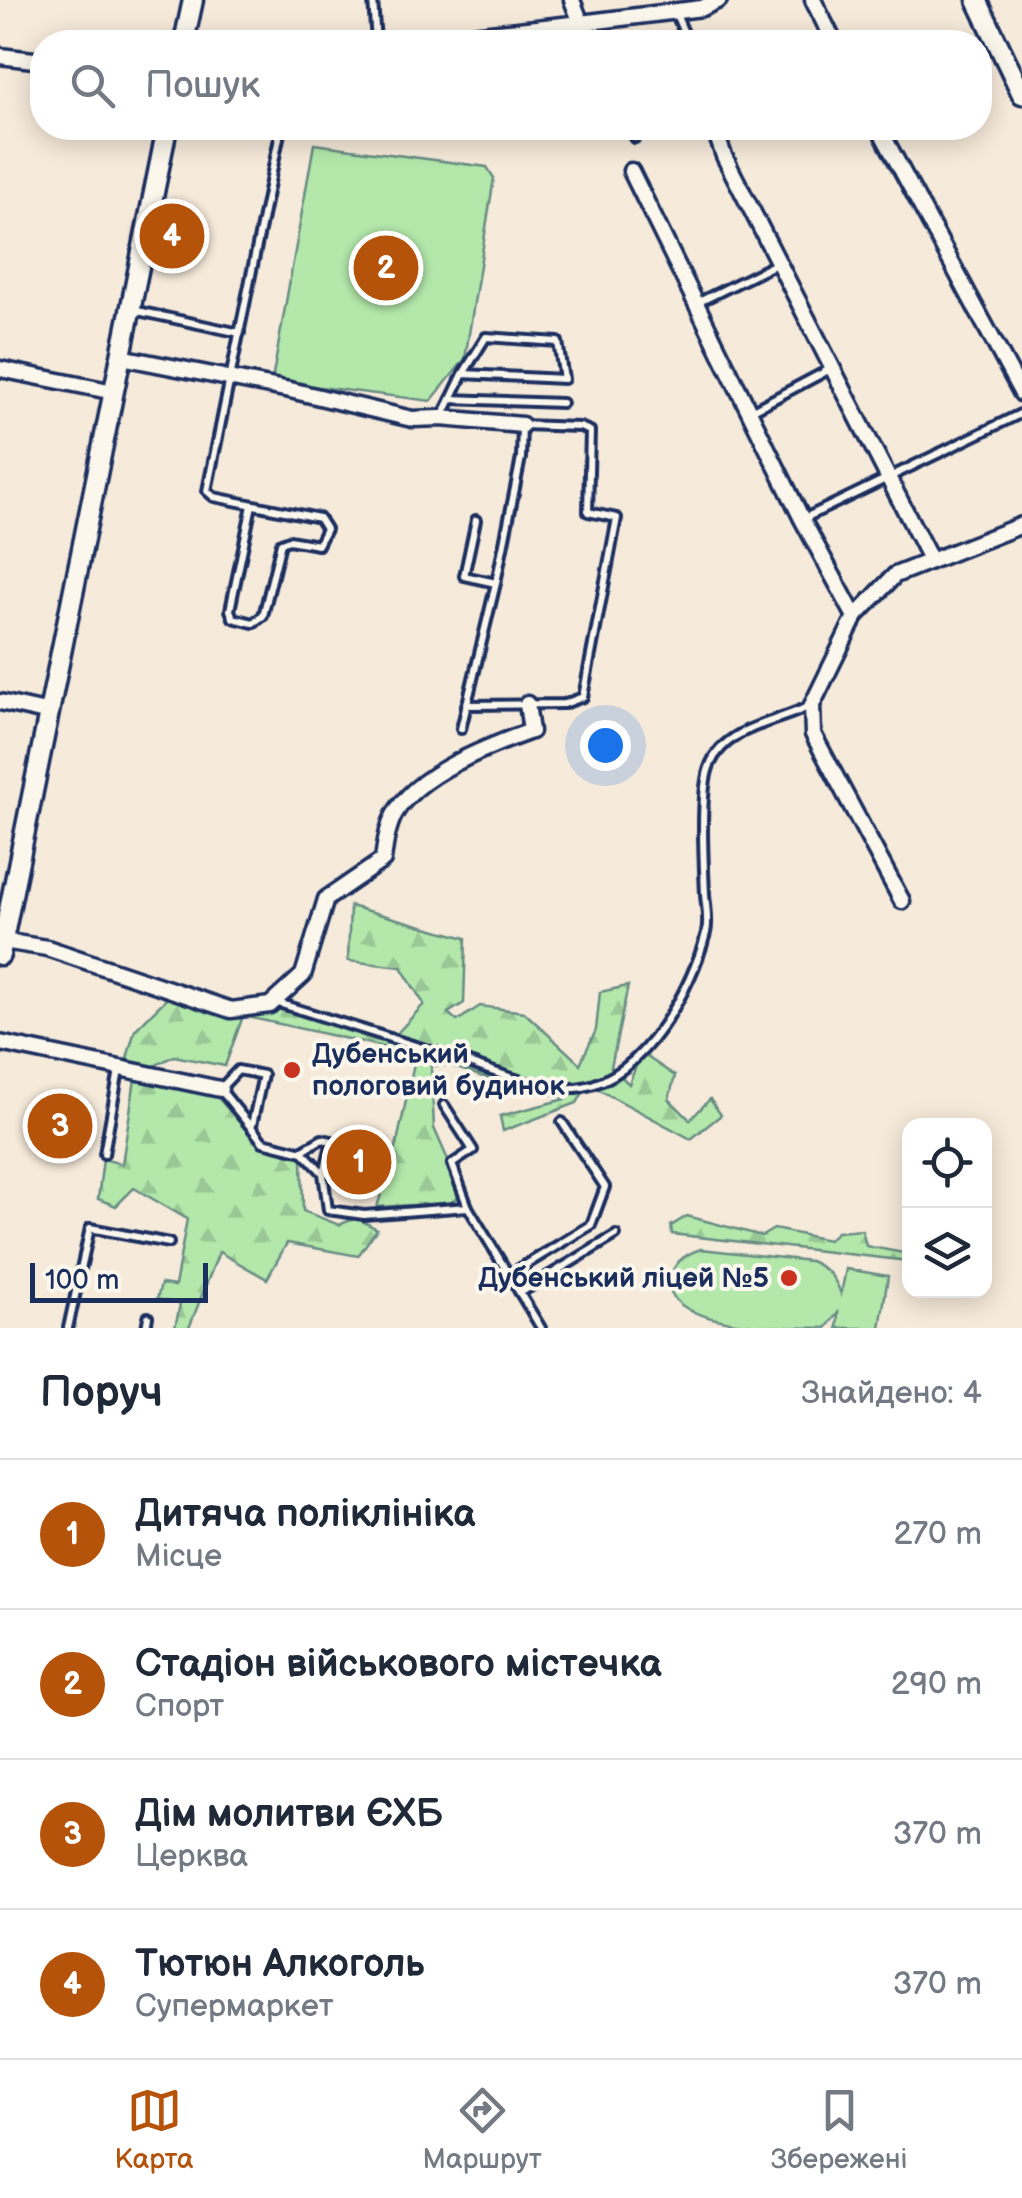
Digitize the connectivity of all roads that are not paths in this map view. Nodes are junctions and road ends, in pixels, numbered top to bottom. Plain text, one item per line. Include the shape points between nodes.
1 (193, 0) edge
2 (373, 0) edge
3 (572, 0) edge
4 (719, 0) edge
5 (813, 0) edge
6 (977, 0) edge
7 (674, 11) junction
8 (581, 23) junction
9 (187, 30) edge
10 (375, 30) edge
11 (527, 30) edge
12 (585, 30) edge
13 (683, 30) edge
14 (828, 30) edge
15 (992, 30) edge
16 (992, 31) edge
17 (0, 56) edge
18 (30, 60) edge
19 (1021, 90) edge
20 (165, 140) edge
21 (279, 140) edge
22 (718, 140) edge
23 (886, 140) edge
24 (630, 171) dead end
25 (778, 263) junction
26 (696, 304) junction
27 (131, 309) junction
28 (240, 333) junction
29 (121, 358) junction
30 (834, 367) junction
31 (0, 369) edge
32 (464, 374) junction
33 (229, 379) junction
34 (114, 392) junction
35 (1022, 394) edge
36 (451, 399) junction
37 (562, 403) dead end
38 (750, 412) junction
39 (1022, 413) edge
40 (441, 418) junction
41 (522, 424) junction
42 (888, 477) junction
43 (252, 505) dead end
44 (802, 519) junction
45 (476, 520) dead end
46 (1022, 525) edge
47 (930, 561) junction
48 (496, 583) junction
49 (855, 617) junction
50 (0, 702) edge
51 (466, 704) junction
52 (527, 704) junction
53 (812, 704) junction
54 (50, 713) junction
55 (461, 729) dead end
56 (902, 901) dead end
57 (2, 948) edge
58 (274, 1001) junction
59 (0, 1043) edge
60 (119, 1070) junction
61 (220, 1089) junction
62 (444, 1106) dead end
63 (562, 1122) dead end
64 (252, 1125) junction
65 (300, 1152) junction
66 (104, 1154) dead end
67 (324, 1176) junction
68 (468, 1207) junction
69 (616, 1235) dead end
70 (169, 1243) dead end
71 (509, 1275) junction
72 (520, 1293) junction
73 (148, 1317) dead end
74 (68, 1328) edge
75 (146, 1328) edge
76 (541, 1328) edge

1 - 9 main road
2 - 10 lane
3 - 8 street
4 - 7 street
5 - 14 street
6 - 15 main road
7 - 8 street
7 - 13 lane
8 - 11 street
8 - 12 lane
16 - 19 main road
17 - 18 street
20 - 27 main road
21 - 28 lane
22 - 25 street
23 - 35 street
24 - 26 street
25 - 26 lane
25 - 30 street
26 - 38 street
27 - 28 lane
27 - 29 main road
28 - 33 lane
29 - 33 street
29 - 34 main road
30 - 38 lane
30 - 42 street
31 - 34 street
32 - 32 lane via 480,375 564,379 558,342 514,338 486,337
32 - 36 lane
33 - 40 street via 412,418
33 - 43 lane via 207,491 326,524 318,545 281,543 263,616 253,623 233,618 230,610
34 - 54 main road
36 - 37 lane
36 - 40 lane
38 - 44 street
39 - 42 lane
40 - 41 street
41 - 48 lane
41 - 52 lane via 590,431 588,512 616,518 583,697
42 - 44 lane
42 - 47 street
44 - 49 street
45 - 48 lane via 464,576
46 - 47 street
47 - 49 street via 895,575
48 - 51 lane
49 - 53 street
50 - 54 street
51 - 52 lane
51 - 55 lane
52 - 58 street via 531,731 482,748 407,798 394,816 383,860 326,899 303,975
53 - 56 street via 812,734
53 - 58 lane via 761,722 727,744 710,765 707,930 664,1029 632,1063 609,1076 584,1087 534,1083
54 - 57 main road
57 - 58 street via 46,948 230,1010
59 - 60 street
60 - 61 street
60 - 66 lane
61 - 64 lane
61 - 64 lane via 238,1070 263,1076
62 - 68 lane via 473,1150 452,1164
63 - 71 lane via 606,1188 590,1225
64 - 65 lane via 263,1142
65 - 67 lane
65 - 67 lane via 322,1139 332,1141
67 - 68 lane via 328,1210
68 - 71 lane
69 - 72 lane
70 - 74 lane via 90,1228
71 - 72 lane
72 - 76 lane
73 - 75 lane

